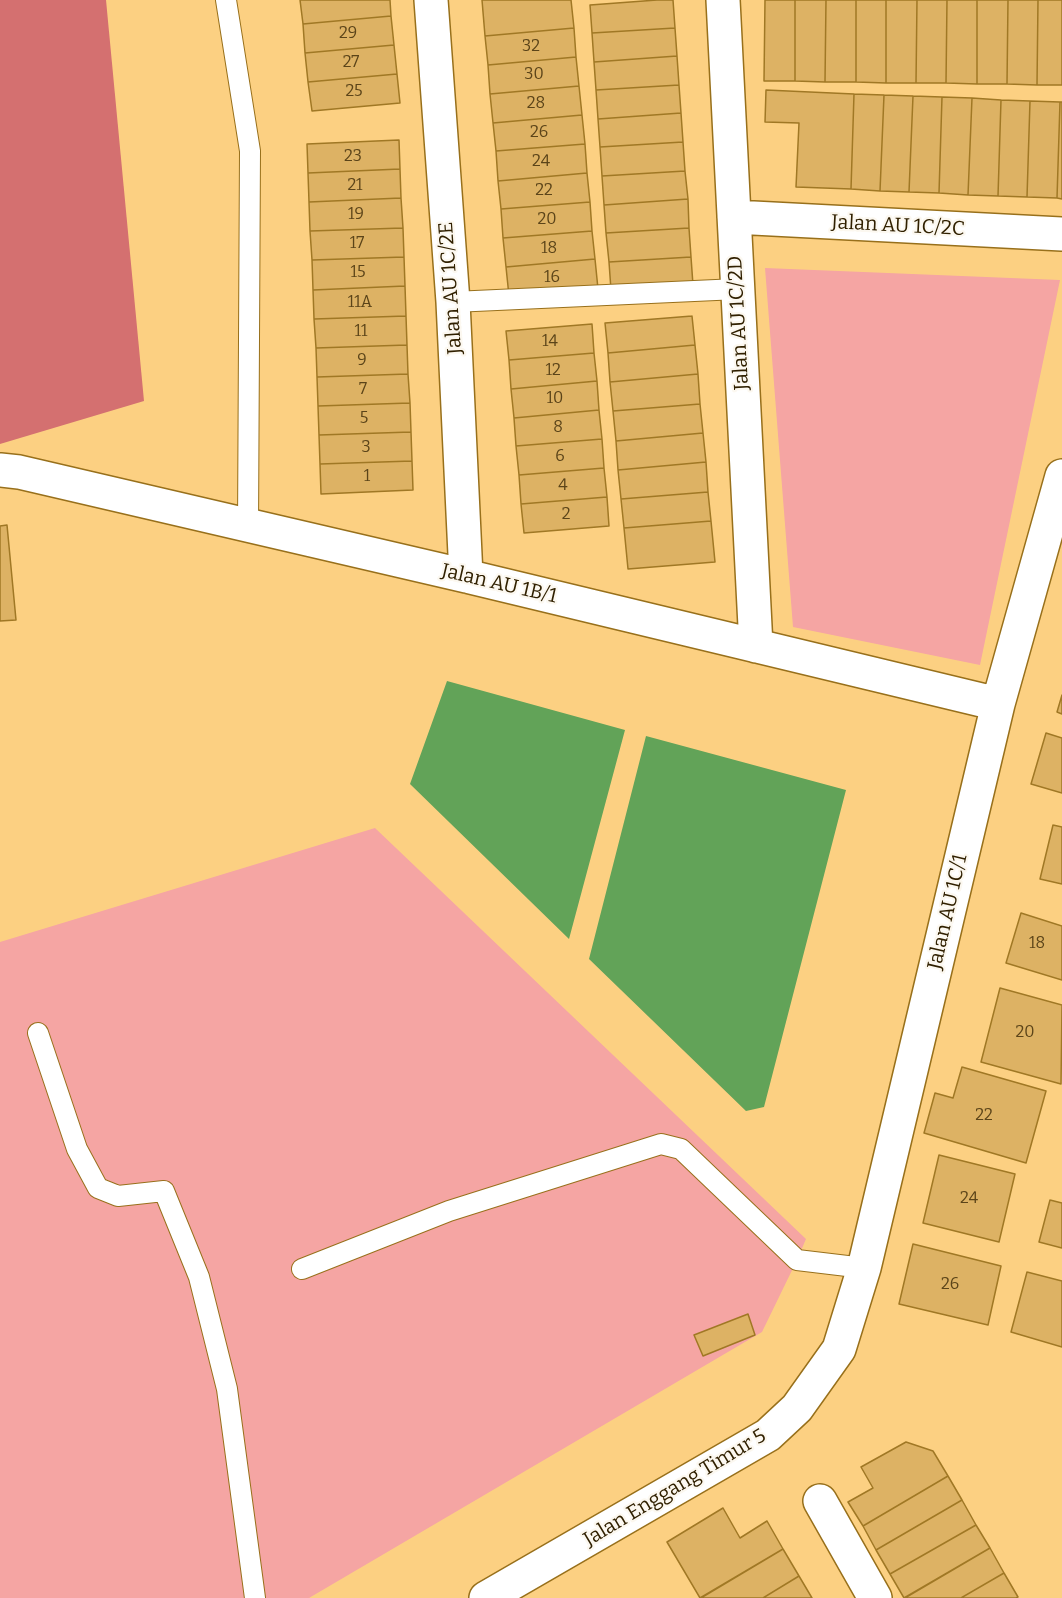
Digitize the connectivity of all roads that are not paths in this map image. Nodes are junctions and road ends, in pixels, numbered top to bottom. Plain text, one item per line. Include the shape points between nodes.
1 (226, 0) edge
2 (431, 0) edge
3 (723, 0) edge
4 (734, 217) junction
5 (1062, 234) edge
6 (738, 289) junction
7 (453, 302) junction
8 (0, 470) edge
9 (1062, 476) edge
10 (248, 527) junction
11 (466, 576) junction
12 (756, 646) junction
13 (998, 704) junction
14 (38, 1033) dead end
15 (864, 1268) junction
16 (302, 1269) dead end
17 (839, 1349) joint
18 (820, 1501) dead end
19 (531, 1587) edge
20 (255, 1598) edge
21 (486, 1598) edge
22 (875, 1598) edge

1 - 10 lane via 250,151
2 - 7 street, Jalan AU 1C/2E
3 - 4 street, Jalan AU 1C/2D
4 - 5 street, Jalan AU 1C/2C
4 - 6 street, Jalan AU 1C/2D
6 - 7 lane
6 - 12 street, Jalan AU 1C/2D
7 - 11 street, Jalan AU 1C/2E
8 - 10 street, Jalan AU 1B/1
9 - 13 street, Jalan AU 1C/1
10 - 11 street, Jalan AU 1B/1
11 - 12 street, Jalan AU 1B/1
12 - 13 street, Jalan AU 1B/1
13 - 15 street, Jalan AU 1C/1
14 - 20 lane via 77,1149 98,1188 118,1196 164,1191 199,1277 227,1389
15 - 16 lane via 797,1260 681,1149 661,1144 449,1211
15 - 17 street, Jalan AU 1C/1
17 - 19 street, Jalan Enggang Timur 5 via 797,1408 768,1435
18 - 22 street
19 - 21 street, Jalan Enggang Timur 5

